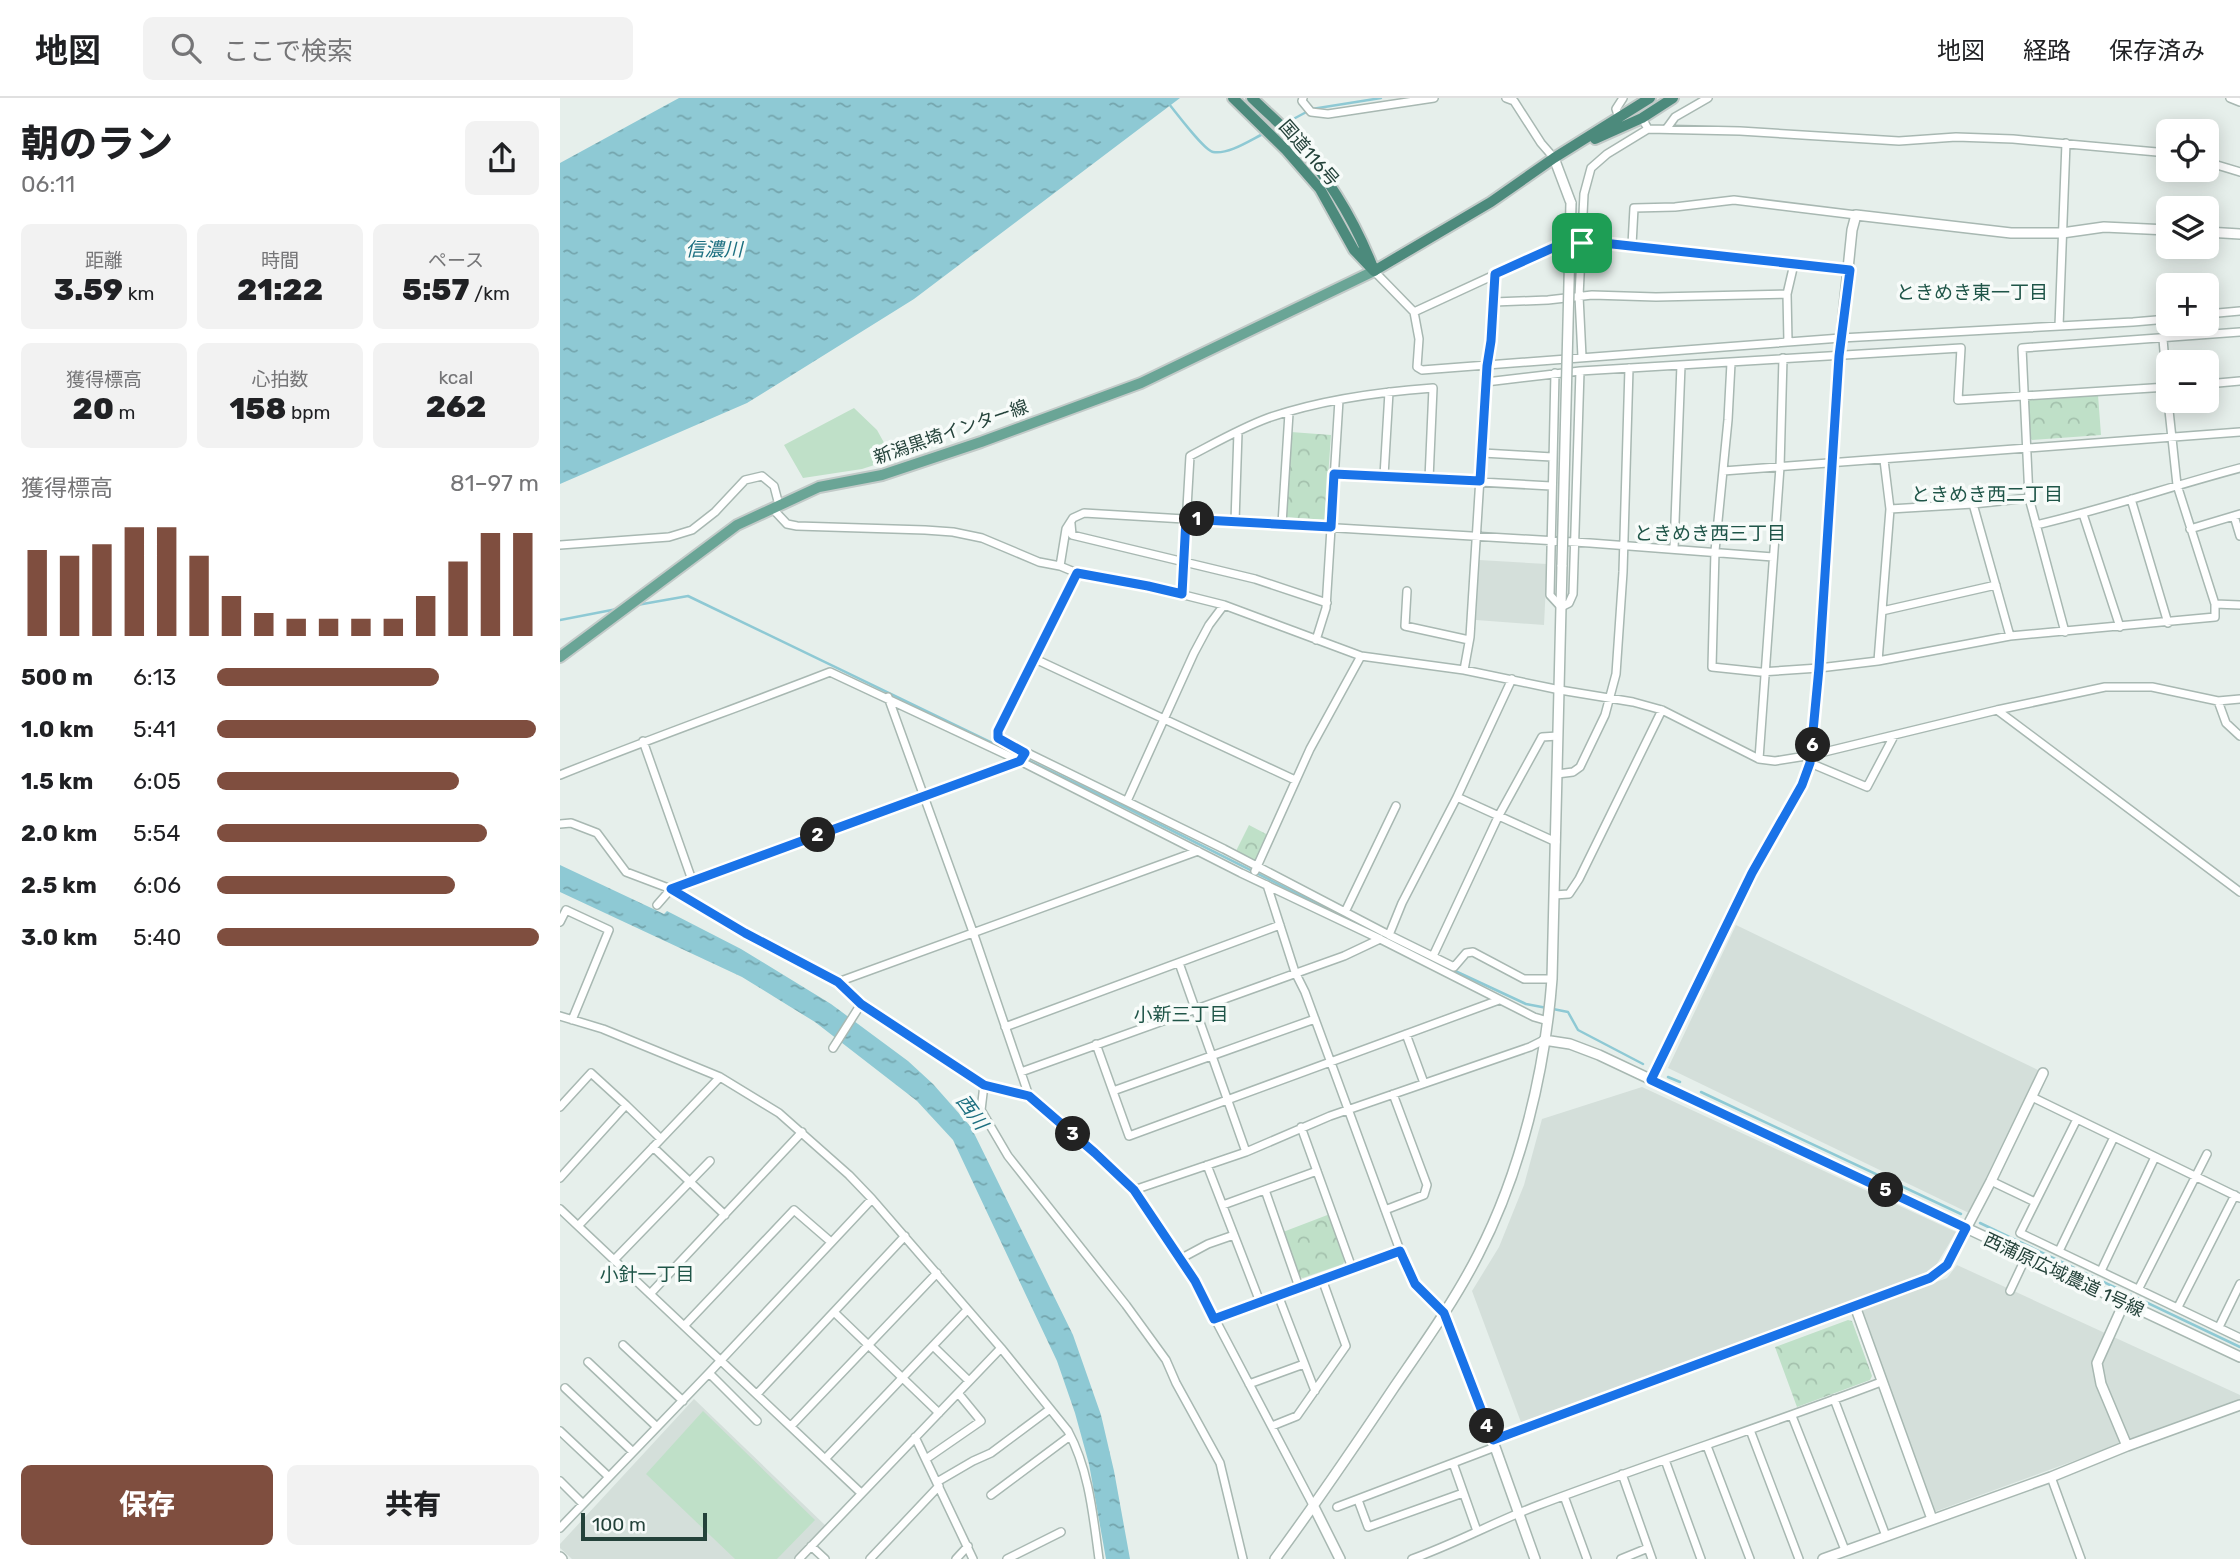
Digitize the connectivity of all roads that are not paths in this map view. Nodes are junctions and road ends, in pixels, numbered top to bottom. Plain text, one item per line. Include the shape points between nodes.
1 (1233, 98) edge
2 (1252, 98) edge
3 (1303, 98) edge
4 (1434, 98) edge
5 (1506, 98) edge
6 (1623, 98) edge
7 (1650, 98) edge
8 (1673, 98) edge
9 (1709, 98) edge
10 (2230, 98) edge
11 (2240, 102) edge
12 (1619, 118) junction
13 (1642, 118) junction
14 (1667, 128) junction
15 (1648, 129) junction
16 (2066, 143) junction
17 (2156, 152) edge
18 (1554, 158) junction
19 (2219, 166) edge
20 (2240, 172) edge
21 (1856, 215) junction
22 (2240, 227) edge
23 (2156, 229) edge
24 (2062, 233) junction
25 (2219, 233) edge
26 (2240, 234) edge
27 (2240, 241) edge
28 (1582, 243) junction
29 (1632, 246) junction
30 (1794, 264) junction
31 (1850, 270) junction
32 (1374, 271) junction
33 (1495, 274) junction
34 (1787, 294) junction
35 (1579, 296) junction
36 (1494, 302) junction
37 (2240, 311) edge
38 (1413, 312) junction
39 (2219, 313) edge
40 (2156, 319) edge
41 (2059, 326) junction
42 (2240, 332) edge
43 (1841, 338) junction
44 (2163, 339) junction
45 (1788, 342) junction
46 (2164, 350) edge
47 (1839, 356) junction
48 (1582, 357) junction
49 (1783, 358) junction
50 (1731, 363) junction
51 (1681, 365) junction
52 (1487, 366) junction
53 (1629, 368) junction
54 (1580, 371) junction
55 (1555, 373) junction
56 (2240, 381) edge
57 (1486, 382) junction
58 (2219, 383) edge
59 (2156, 388) edge
60 (1388, 392) junction
61 (2025, 397) junction
62 (1339, 400) junction
63 (1289, 413) junction
64 (2169, 413) edge
65 (1238, 432) junction
66 (2240, 432) edge
67 (2172, 438) junction
68 (2027, 448) junction
69 (1483, 453) junction
70 (1552, 457) junction
71 (1884, 460) junction
72 (1832, 463) junction
73 (1780, 467) junction
74 (2240, 468) edge
75 (1723, 471) junction
76 (1334, 474) junction
77 (1384, 476) junction
78 (1429, 478) junction
79 (1480, 481) junction
80 (2177, 485) junction
81 (1551, 486) junction
82 (2029, 498) junction
83 (2132, 499) junction
84 (1973, 504) junction
85 (776, 507) junction
86 (1890, 509) junction
87 (2083, 514) junction
88 (2237, 515) edge
89 (1186, 519) junction
90 (1071, 521) junction
91 (1235, 522) junction
92 (1282, 524) junction
93 (2036, 525) junction
94 (1331, 527) junction
95 (2190, 529) junction
96 (2240, 536) edge
97 (1476, 537) junction
98 (1550, 541) junction
99 (1576, 542) junction
100 (560, 545) edge
101 (1624, 545) junction
102 (1674, 548) junction
103 (1715, 551) junction
104 (1773, 557) junction
105 (1184, 562) junction
106 (1060, 566) junction
107 (1077, 573) junction
108 (1996, 585) junction
109 (1407, 591) dead end
110 (1182, 594) junction
111 (1327, 603) junction
112 (2215, 604) junction
113 (1224, 605) junction
114 (2240, 605) edge
115 (1561, 607) junction
116 (1882, 611) junction
117 (2168, 623) junction
118 (2120, 627) junction
119 (2065, 632) junction
120 (2010, 636) junction
121 (1316, 640) junction
122 (1469, 640) junction
123 (1361, 656) junction
124 (560, 657) edge
125 (1033, 658) junction
126 (1878, 661) junction
127 (1819, 668) junction
128 (1464, 670) junction
129 (1766, 671) junction
130 (1512, 679) junction
131 (1560, 690) junction
132 (888, 697) junction
133 (1611, 699) junction
134 (2240, 699) edge
135 (2218, 701) junction
136 (1662, 710) junction
137 (1997, 710) junction
138 (1164, 719) junction
139 (1558, 736) junction
140 (1894, 736) junction
141 (2240, 736) edge
142 (643, 741) junction
143 (1025, 753) junction
144 (1759, 759) junction
145 (1811, 759) junction
146 (1020, 761) junction
147 (1557, 774) junction
148 (560, 775) edge
149 (1295, 780) junction
150 (924, 797) junction
151 (1457, 797) junction
152 (1127, 801) junction
153 (1396, 806) dead end
154 (1498, 817) junction
155 (560, 824) edge
156 (1556, 842) junction
157 (1198, 851) junction
158 (1256, 867) junction
159 (1253, 878) junction
160 (692, 880) junction
161 (1267, 885) junction
162 (671, 889) junction
163 (2240, 892) edge
164 (1554, 895) junction
165 (657, 905) dead end
166 (1345, 912) junction
167 (560, 922) edge
168 (1280, 925) junction
169 (973, 932) junction
170 (1389, 935) junction
171 (1380, 939) junction
172 (1433, 956) junction
173 (1179, 963) junction
174 (1295, 972) junction
175 (1552, 979) junction
176 (838, 982) junction
177 (1499, 1000) junction
178 (861, 1004) junction
179 (1195, 1008) junction
180 (560, 1016) edge
181 (1315, 1019) junction
182 (572, 1020) junction
183 (1548, 1021) junction
184 (1005, 1027) junction
185 (1406, 1034) junction
186 (1544, 1040) junction
187 (1096, 1044) junction
188 (833, 1048) dead end
189 (1212, 1055) junction
190 (1331, 1062) junction
191 (1021, 1072) junction
192 (2043, 1073) dead end
193 (720, 1077) junction
194 (1651, 1080) junction
195 (1424, 1083) junction
196 (984, 1085) junction
197 (1113, 1091) junction
198 (1393, 1094) junction
199 (1029, 1096) junction
200 (2032, 1097) junction
201 (1228, 1100) junction
202 (626, 1105) junction
203 (560, 1107) edge
204 (1349, 1110) junction
205 (2077, 1119) junction
206 (1301, 1127) junction
207 (802, 1132) junction
208 (2114, 1137) junction
209 (661, 1139) junction
210 (653, 1147) junction
211 (1247, 1152) junction
212 (2207, 1154) dead end
213 (2155, 1157) junction
214 (710, 1161) dead end
215 (1207, 1165) junction
216 (1317, 1171) junction
217 (2195, 1176) junction
218 (560, 1178) edge
219 (1991, 1181) junction
220 (690, 1182) junction
221 (1134, 1190) junction
222 (1265, 1190) junction
223 (2237, 1197) edge
224 (872, 1199) junction
225 (2035, 1202) junction
226 (1223, 1205) junction
227 (560, 1209) edge
228 (1385, 1210) junction
229 (725, 1215) junction
230 (578, 1226) junction
231 (1966, 1228) junction
232 (1234, 1235) junction
233 (905, 1236) junction
234 (831, 1242) junction
235 (1400, 1251) junction
236 (2059, 1251) junction
237 (2026, 1257) junction
238 (1180, 1259) junction
239 (614, 1260) junction
240 (1352, 1268) junction
241 (2101, 1270) junction
242 (937, 1273) junction
243 (1322, 1279) junction
244 (2240, 1284) edge
245 (1299, 1287) junction
246 (2139, 1288) junction
247 (2010, 1291) dead end
248 (650, 1294) junction
249 (1278, 1295) junction
250 (1260, 1302) junction
251 (2124, 1303) junction
252 (1854, 1306) junction
253 (2178, 1307) junction
254 (967, 1310) junction
255 (835, 1313) junction
256 (1444, 1313) junction
257 (1214, 1319) junction
258 (684, 1326) junction
259 (2219, 1327) junction
260 (2240, 1338) edge
261 (623, 1345) dead end
262 (867, 1346) junction
263 (933, 1346) junction
264 (1001, 1348) junction
265 (2240, 1357) edge
266 (721, 1361) junction
267 (588, 1362) dead end
268 (1304, 1364) junction
269 (709, 1373) junction
270 (902, 1378) junction
271 (969, 1381) junction
272 (1881, 1382) junction
273 (1249, 1384) junction
274 (565, 1388) dead end
275 (1315, 1391) junction
276 (958, 1393) junction
277 (757, 1394) junction
278 (1835, 1399) junction
279 (683, 1401) junction
280 (2240, 1405) edge
281 (1050, 1409) junction
282 (939, 1413) junction
283 (1792, 1416) junction
284 (757, 1421) dead end
285 (791, 1426) junction
286 (1272, 1426) junction
287 (657, 1427) junction
288 (1750, 1430) junction
289 (560, 1431) edge
290 (1070, 1436) junction
291 (915, 1437) junction
292 (1494, 1443) junction
293 (1707, 1446) junction
294 (2127, 1446) junction
295 (633, 1452) junction
296 (825, 1459) junction
297 (926, 1459) junction
298 (1665, 1460) junction
299 (1453, 1463) junction
300 (1622, 1474) junction
301 (609, 1477) junction
302 (2052, 1477) junction
303 (560, 1481) edge
304 (938, 1484) junction
305 (861, 1493) junction
306 (1463, 1493) junction
307 (991, 1495) dead end
308 (1564, 1496) junction
309 (1358, 1500) junction
310 (583, 1504) junction
311 (1314, 1507) junction
312 (1337, 1507) dead end
313 (1518, 1513) junction
314 (1932, 1519) junction
315 (560, 1528) edge
316 (1478, 1531) junction
317 (1061, 1532) dead end
318 (1886, 1536) junction
319 (811, 1546) junction
320 (968, 1546) junction
321 (1648, 1548) junction
322 (1845, 1550) junction
323 (799, 1559) edge
324 (825, 1559) edge
325 (870, 1559) edge
326 (956, 1559) edge
327 (973, 1559) edge
328 (1007, 1559) edge
329 (1099, 1559) edge
330 (1243, 1559) edge
331 (1275, 1559) edge
332 (1340, 1559) edge
333 (1412, 1559) edge
334 (1535, 1559) edge
335 (1587, 1559) edge
336 (1621, 1559) edge
337 (1652, 1559) edge
338 (1701, 1559) edge
339 (1751, 1559) edge
340 (1799, 1559) edge
341 (1823, 1559) edge
342 (2081, 1559) edge

1 - 32 highway, 国道116号 via 1320,189 1354,250
2 - 32 highway, 国道116号 via 1294,139 1327,181
3 - 4 street via 1311,112 1328,114
5 - 18 street via 1514,102
6 - 12 street via 1616,109
7 - 12 highway
8 - 13 highway
9 - 14 street via 1675,117
10 - 11 street
12 - 18 highway
13 - 15 street
13 - 18 highway
14 - 15 street
14 - 16 street via 1899,141 1956,137
15 - 28 street via 1591,168 1584,194
16 - 17 street
16 - 24 street
18 - 32 highway
18 - 115 street, bridge via 1571,203
19 - 20 street
21 - 24 street via 2011,233
21 - 29 street via 1734,200 1634,208
21 - 31 street
22 - 26 street
23 - 24 street
24 - 41 street
25 - 26 street
26 - 27 street
28 - 29 street
28 - 33 street via 1557,246
28 - 35 street
29 - 30 street
30 - 31 street
30 - 34 street
31 - 43 street
32 - 38 street
32 - 85 main road, 新潟黒埼インター線 via 1141,383 882,475 819,487
33 - 36 street
33 - 38 street
34 - 35 street
34 - 45 street
35 - 36 street
35 - 48 street
36 - 52 street
37 - 39 street
38 - 52 street via 1419,339 1417,367
40 - 41 street
41 - 43 street
42 - 44 street
43 - 45 street
43 - 47 street
44 - 46 street
44 - 61 street via 2022,348
45 - 48 street
47 - 49 street
47 - 61 street via 1961,348 1958,400
47 - 72 street
48 - 52 street
49 - 50 street
49 - 73 street
50 - 51 street
50 - 75 street
51 - 53 street
51 - 102 street
52 - 57 street
53 - 54 street
53 - 101 street
54 - 55 street
54 - 99 street
55 - 57 street
55 - 70 street
56 - 58 street
57 - 69 street
59 - 61 street
60 - 62 street
60 - 77 street
60 - 78 street via 1433,388
61 - 68 street
62 - 63 street
62 - 76 street
63 - 65 street
63 - 92 street
64 - 67 street
65 - 89 street via 1190,457
65 - 91 street
66 - 67 street
67 - 68 street
67 - 80 street
68 - 71 street
68 - 82 street
69 - 70 street
69 - 79 street
70 - 81 street
71 - 72 street
71 - 86 street
72 - 73 street
72 - 127 street
73 - 75 street
73 - 104 street
74 - 80 street
75 - 103 street
76 - 77 street
76 - 94 street
77 - 78 street
78 - 79 street
79 - 81 street
79 - 97 street
80 - 83 street
80 - 95 street
81 - 98 street
82 - 84 street
82 - 93 street
83 - 87 street
83 - 117 street
84 - 86 street
84 - 108 street
85 - 100 street via 774,486 762,476 745,480 692,530 669,537
85 - 106 street via 786,524 953,532
85 - 124 main road, 新潟黒埼インター線 via 737,525
86 - 116 street
87 - 93 street
87 - 118 street
88 - 95 street
88 - 96 street
89 - 90 street via 1084,513
89 - 91 street
89 - 105 street
90 - 105 street via 1072,535
90 - 106 street
91 - 92 street
92 - 94 street
93 - 119 street
94 - 97 street
94 - 111 street
95 - 112 street
97 - 98 street
97 - 122 street
98 - 99 street
98 - 115 street via 1550,595
99 - 101 street
99 - 115 street via 1573,594
101 - 102 street
101 - 133 street
102 - 103 street
103 - 104 street
103 - 129 street via 1712,667
104 - 129 street
105 - 110 street
105 - 111 street
106 - 107 street
107 - 110 street
107 - 125 street
108 - 116 street
108 - 120 street
109 - 122 street via 1405,626
110 - 113 street
111 - 121 street
112 - 114 street
112 - 117 street via 2215,617
113 - 121 street
113 - 138 street via 1194,653
115 - 131 street
116 - 126 street
117 - 118 street
118 - 119 street
119 - 120 street
120 - 126 street
121 - 123 street
122 - 128 street
123 - 128 street
123 - 149 street
125 - 138 street
125 - 143 street via 998,731 998,738
126 - 127 street
127 - 129 street
127 - 145 street
128 - 130 street
129 - 144 street
130 - 131 street
130 - 151 street
131 - 133 street
131 - 139 street
132 - 142 street via 830,672
132 - 146 street
132 - 150 street
133 - 136 street
133 - 147 street via 1580,767
134 - 135 street
135 - 137 street via 2152,688 2105,687
135 - 141 street via 2226,723
136 - 144 street
136 - 164 street via 1579,879 1569,894
137 - 140 street
137 - 163 street
138 - 149 street
138 - 152 street
139 - 147 street
139 - 154 street via 1542,737
140 - 145 street
140 - 145 street via 1867,787
142 - 148 street
142 - 160 street
143 - 146 street
143 - 152 street
144 - 145 street
145 - 194 street via 1802,785 1752,873
146 - 150 street
146 - 157 street
147 - 156 street
149 - 158 street
150 - 160 street
150 - 169 street
151 - 154 street
151 - 170 street
152 - 158 street
153 - 166 street
154 - 156 street
154 - 172 street
155 - 162 street via 597,832 626,872
156 - 164 street
157 - 159 street
157 - 169 street
158 - 159 street
158 - 166 street
159 - 161 street
160 - 162 street
161 - 168 street
161 - 171 street
162 - 165 street
162 - 176 street
164 - 175 street
166 - 170 street
167 - 182 street via 566,910 609,930
168 - 173 street
168 - 174 street
169 - 176 street
169 - 184 street
170 - 172 street
171 - 174 street
171 - 177 street
172 - 175 street via 1454,967 1466,953 1473,952 1524,979
173 - 179 street
173 - 184 street
174 - 179 street
174 - 181 street
175 - 183 street
176 - 178 street
177 - 183 street
177 - 185 street
178 - 188 street
178 - 196 street
179 - 187 street
179 - 189 street
180 - 182 street
181 - 189 street
181 - 190 street
182 - 193 street
183 - 186 street
184 - 191 street
185 - 190 street
185 - 195 street
186 - 194 street, 西蒲原広域農道 1号線 via 1582,1048
186 - 195 street
186 - 256 street via 1534,1096 1505,1191 1479,1253
187 - 191 street
187 - 197 street
189 - 197 street
189 - 201 street
190 - 201 street
190 - 204 street
191 - 199 street
192 - 200 street
193 - 207 street
193 - 209 street
194 - 231 street, 西蒲原広域農道 1号線
195 - 198 street
196 - 199 street
196 - 330 street via 981,1110 1008,1156 1167,1360 1220,1463
197 - 201 street via 1129,1136
198 - 204 street
198 - 228 street via 1427,1185 1424,1195
199 - 221 street
200 - 205 street
200 - 219 street
201 - 211 street
202 - 203 street via 591,1073
202 - 209 street
202 - 218 street
204 - 206 street
204 - 228 street
205 - 208 street
205 - 225 street
206 - 211 street
206 - 216 street
207 - 224 street
207 - 229 street
208 - 213 street
208 - 236 street
209 - 210 street
210 - 220 street
210 - 230 street
211 - 215 street
212 - 217 street
213 - 217 street
213 - 241 street
214 - 220 street
215 - 221 street
215 - 226 street
216 - 222 street
216 - 240 street
217 - 223 street
217 - 246 street
219 - 225 street
219 - 231 street
220 - 229 street
220 - 239 street
221 - 238 street
222 - 226 street
222 - 245 street
223 - 253 street
224 - 233 street
224 - 234 street
225 - 236 street via 2020,1233
226 - 232 street
227 - 230 street
228 - 235 street
229 - 248 street
230 - 239 street
231 - 237 street, 西蒲原広域農道 1号線
231 - 252 street via 1940,1272
232 - 238 street
232 - 250 street
233 - 242 street
233 - 255 street
234 - 258 street via 794,1210
234 - 266 street
235 - 240 street
235 - 256 street via 1415,1284
236 - 241 street
237 - 247 street
237 - 251 street, 西蒲原広域農道 1号線
238 - 257 street
239 - 248 street
240 - 243 street
241 - 246 street
242 - 254 street
242 - 262 street
243 - 245 street
243 - 275 street via 1346,1346
244 - 259 street
245 - 249 street
246 - 253 street
248 - 258 street
249 - 250 street
249 - 268 street
250 - 257 street
251 - 265 street, 西蒲原広域農道 1号線
251 - 294 street via 2097,1363
252 - 272 street
252 - 292 street
253 - 259 street
254 - 263 street
254 - 264 street
255 - 262 street
255 - 277 street
256 - 292 street
256 - 311 street
257 - 273 street
258 - 266 street
259 - 260 street
261 - 279 street
262 - 270 street
262 - 285 street
263 - 270 street
263 - 271 street
264 - 271 street
264 - 281 street
266 - 269 street
266 - 277 street
267 - 287 street
268 - 273 street
268 - 275 street
269 - 279 street
269 - 284 street
270 - 282 street
270 - 296 street
271 - 276 street
272 - 278 street
272 - 314 street
273 - 286 street
274 - 295 street
275 - 286 street via 1297,1416
276 - 282 street
276 - 297 street via 981,1421
277 - 285 street
278 - 283 street
278 - 318 street
279 - 287 street
280 - 294 street
281 - 290 street
281 - 304 street
282 - 291 street
283 - 288 street
283 - 322 street
285 - 296 street
286 - 311 street
287 - 295 street
288 - 293 street
288 - 340 street
289 - 301 street
290 - 307 street
290 - 329 street via 1082,1462
291 - 297 street
291 - 305 street
292 - 299 street
292 - 313 street
293 - 298 street
293 - 339 street
294 - 302 street
295 - 301 street
296 - 305 street
297 - 304 street
298 - 300 street
298 - 338 street
299 - 306 street
299 - 309 street
300 - 308 street
300 - 321 street
301 - 310 street
302 - 314 street
302 - 342 street
303 - 310 street
304 - 320 street
304 - 325 street
305 - 319 street
306 - 309 street via 1368,1527
306 - 316 street
308 - 313 street
308 - 335 street
309 - 312 street
310 - 315 street
311 - 331 street
311 - 332 street
313 - 316 street
313 - 334 street
314 - 318 street
316 - 333 street
317 - 328 street
318 - 322 street
319 - 323 street
319 - 324 street
320 - 326 street
320 - 327 street
321 - 336 street
321 - 337 street
322 - 341 street

